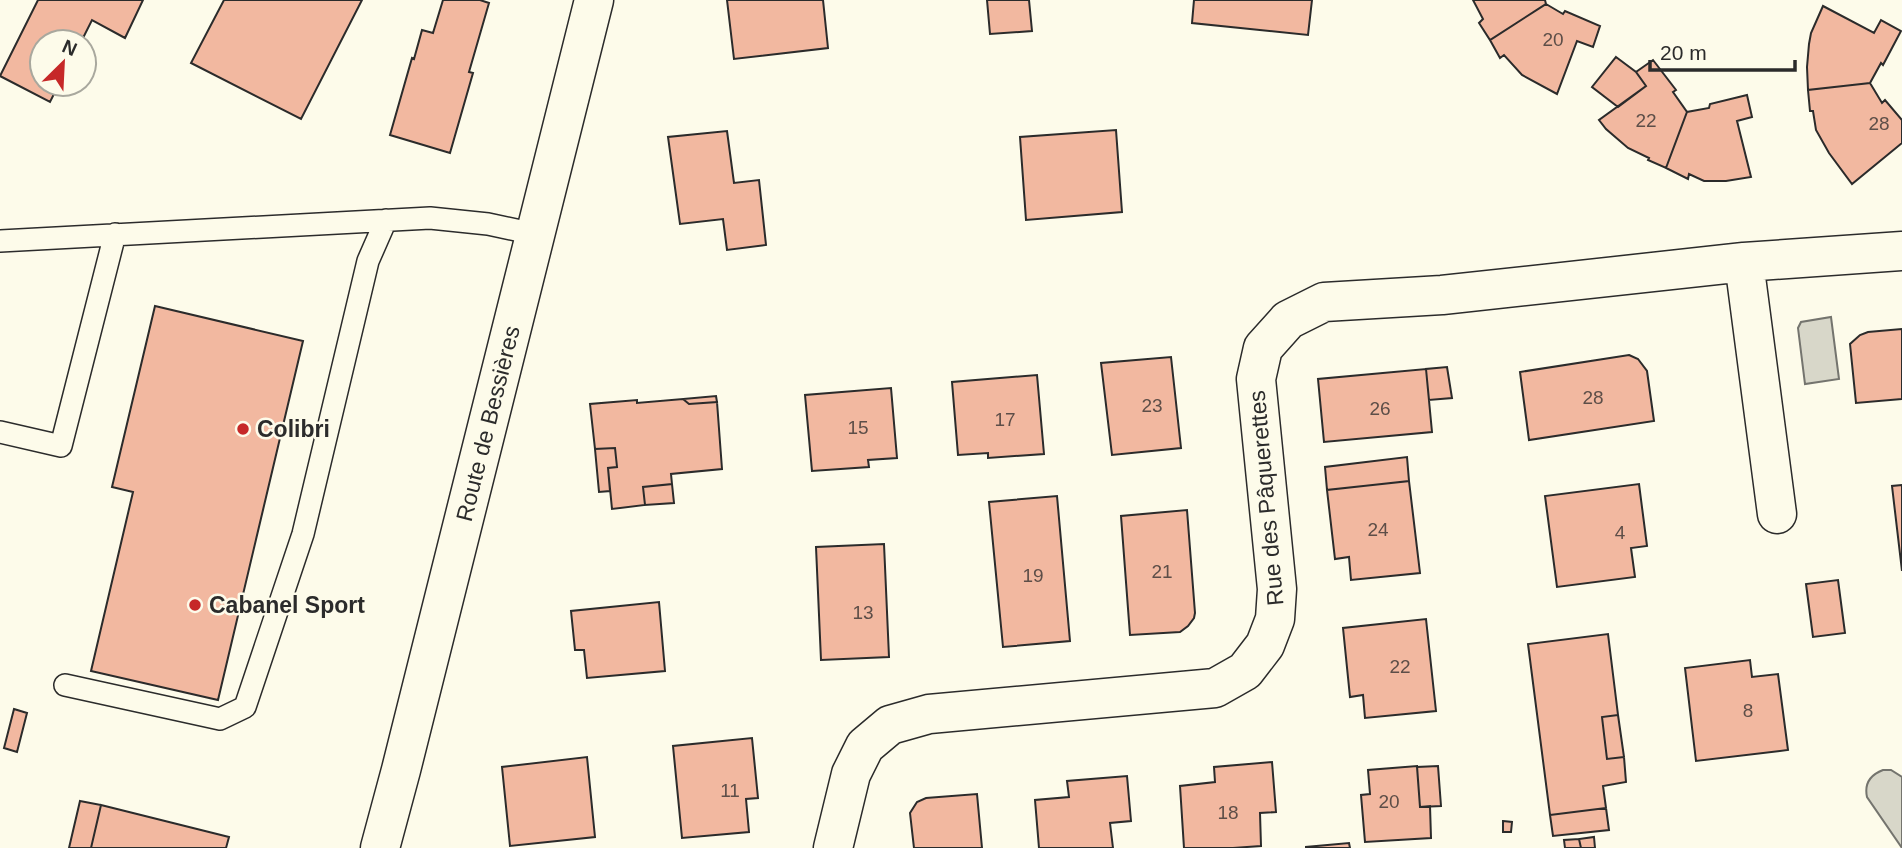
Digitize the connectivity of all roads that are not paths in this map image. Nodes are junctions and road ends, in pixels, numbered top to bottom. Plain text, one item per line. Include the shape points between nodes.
1 (594, 0) edge
2 (386, 220) junction
3 (115, 234) junction
4 (535, 234) junction
5 (0, 241) edge
6 (1902, 251) edge
7 (1744, 262) junction
8 (0, 432) edge
9 (1777, 514) dead end
10 (65, 685) dead end
11 (380, 848) edge
12 (833, 848) edge

1 - 4 street, Route de Bessières
2 - 3 lane
2 - 4 lane via 430,218
2 - 10 lane via 368,261 303,534 245,708 220,719
3 - 5 lane
3 - 8 lane via 61,446
4 - 11 street, Route de Bessières
6 - 7 street, Rue des Pâquerettes
7 - 9 street
7 - 12 street, Rue des Pâquerettes via 1442,295 1324,302 1288,320 1263,348 1256,379 1277,589 1275,619 1265,645 1245,671 1215,688 929,715 890,725 865,746 851,774

